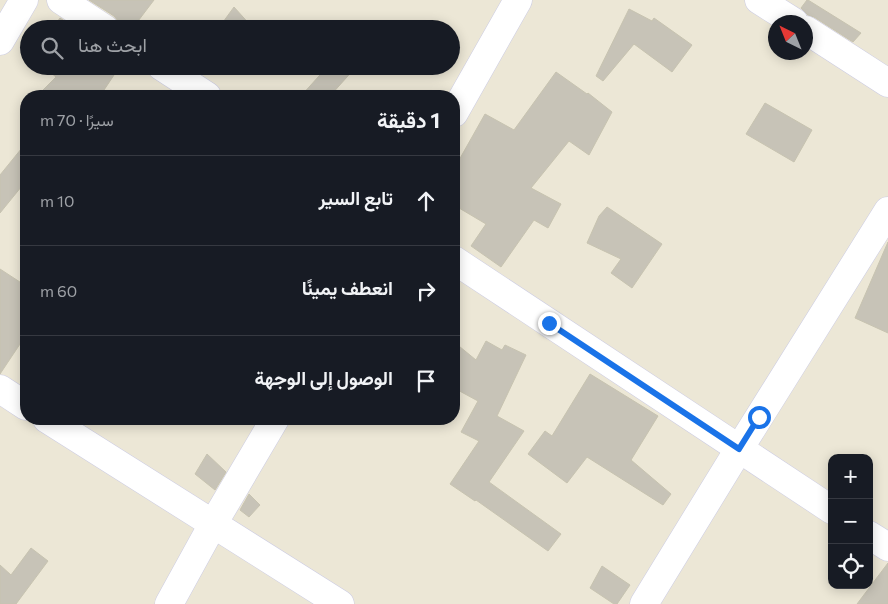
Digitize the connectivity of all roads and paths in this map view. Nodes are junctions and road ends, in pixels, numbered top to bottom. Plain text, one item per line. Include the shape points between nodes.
1 (24, 0) edge
2 (61, 0) edge
3 (518, 0) edge
4 (760, 0) edge
5 (783, 15) edge
6 (91, 20) edge
7 (813, 35) edge
8 (0, 41) edge
9 (175, 75) edge
10 (888, 83) edge
11 (198, 90) edge
12 (460, 102) edge
13 (888, 212) edge
14 (460, 264) edge
15 (0, 389) edge
16 (20, 402) edge
17 (56, 425) edge
18 (271, 425) edge
19 (739, 449) junction
20 (828, 507) edge
21 (213, 524) junction
22 (873, 538) edge
23 (888, 547) edge
24 (169, 604) edge
25 (340, 604) edge
26 (644, 604) edge

1 - 8 street
2 - 6 street
3 - 12 street
4 - 5 street
7 - 10 street
9 - 11 street
13 - 19 street
14 - 19 street
15 - 16 street
17 - 21 street
18 - 21 street
19 - 20 street
19 - 26 street
21 - 24 street
21 - 25 street
22 - 23 street

